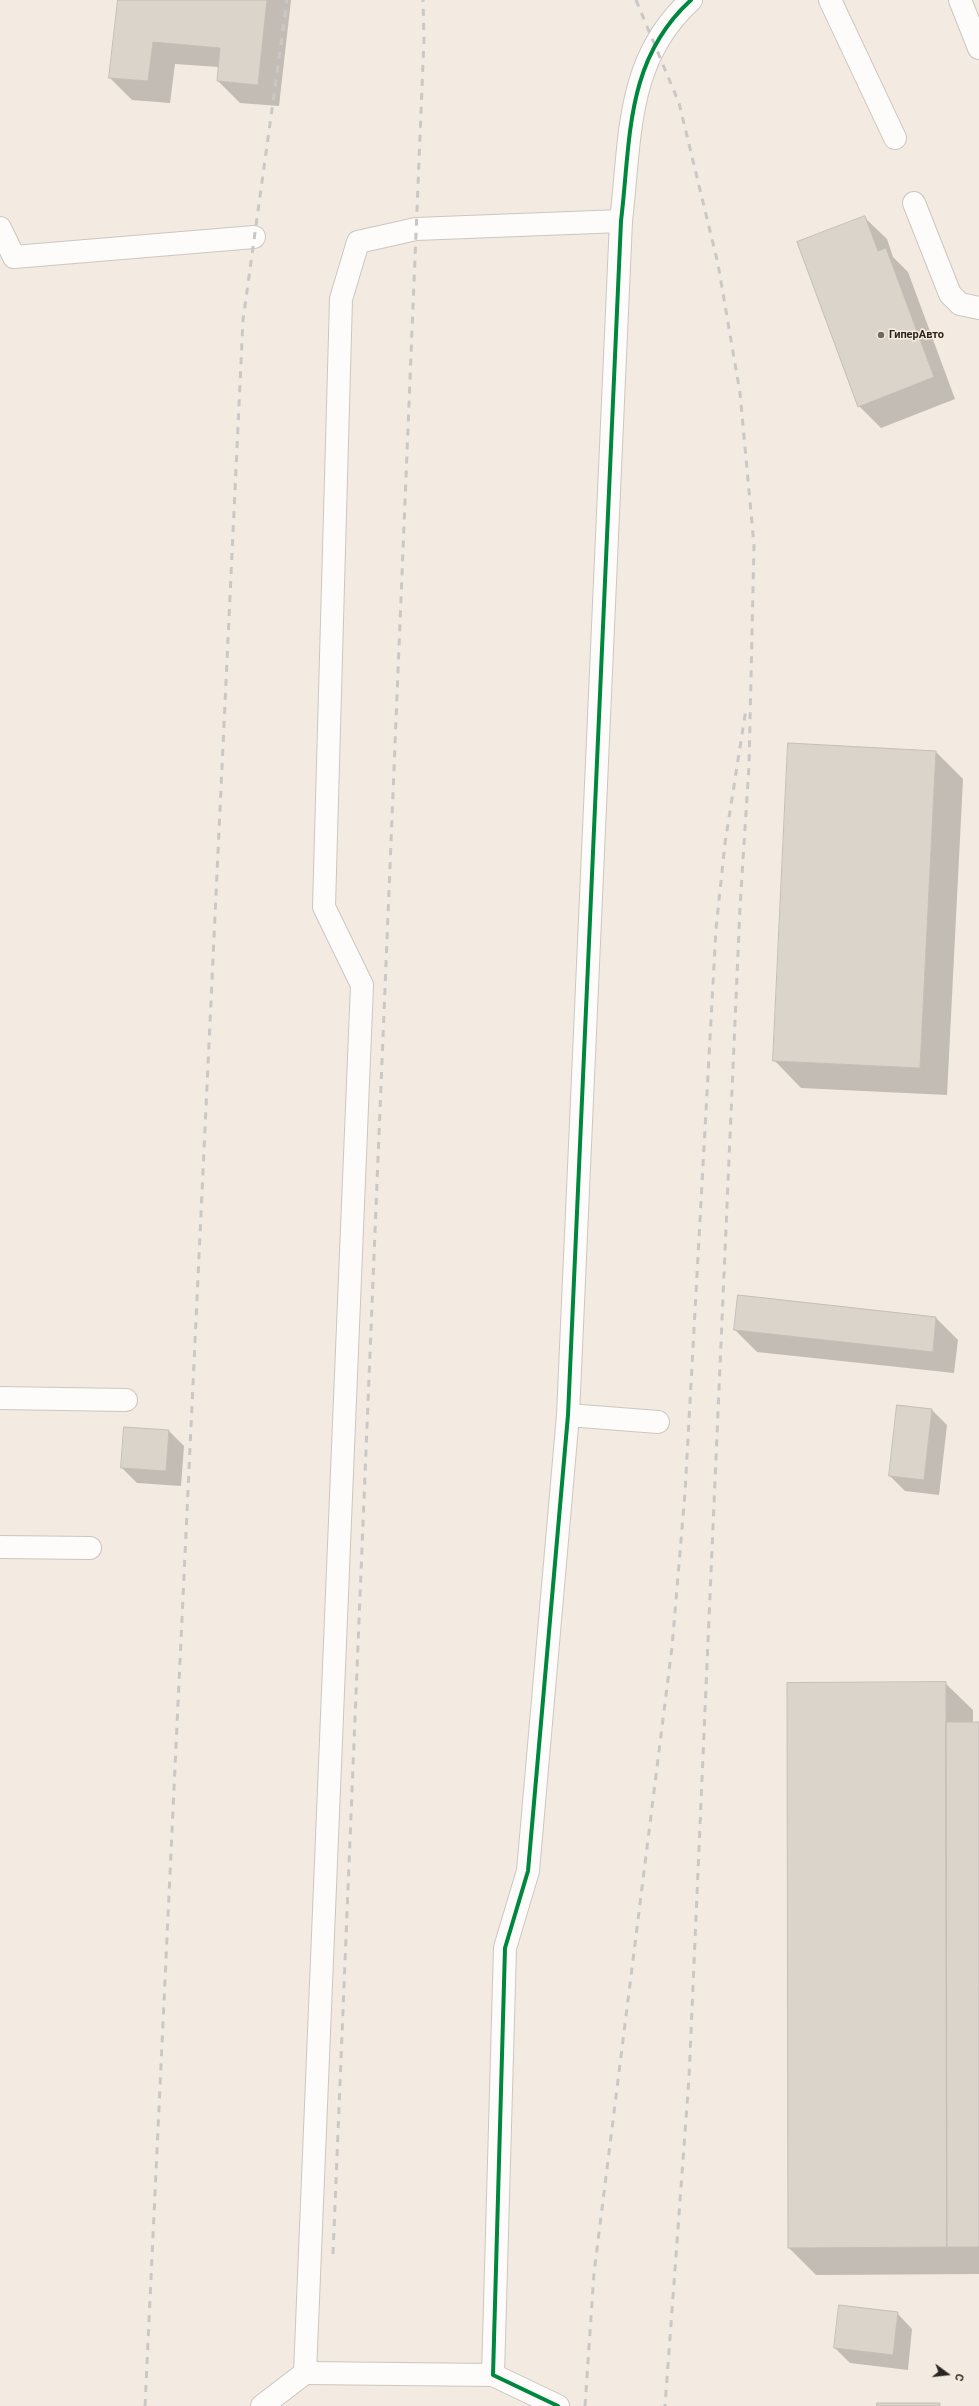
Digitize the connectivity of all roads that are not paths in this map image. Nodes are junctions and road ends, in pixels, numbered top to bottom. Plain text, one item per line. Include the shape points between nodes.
1 (691, 0) edge
2 (830, 0) edge
3 (960, 0) edge
4 (979, 48) edge
5 (895, 138) dead end
6 (914, 203) dead end
7 (621, 221) junction
8 (0, 228) edge
9 (254, 237) dead end
10 (979, 308) edge
11 (0, 1398) edge
12 (126, 1400) dead end
13 (568, 1415) junction
14 (658, 1422) dead end
15 (0, 1546) edge
16 (90, 1548) dead end
17 (305, 2373) junction
18 (493, 2374) junction
19 (262, 2406) edge
20 (558, 2406) edge

1 - 7 street via 678,12 655,43 644,66 636,93
2 - 5 street
3 - 4 street
6 - 10 street via 950,294 960,304
7 - 13 street
7 - 17 street via 416,229 358,242 341,299 324,907 362,985
8 - 9 street via 14,257
11 - 12 street
13 - 14 street
13 - 18 street via 528,1871 505,1948
15 - 16 street
17 - 18 street
17 - 19 street
18 - 20 street

